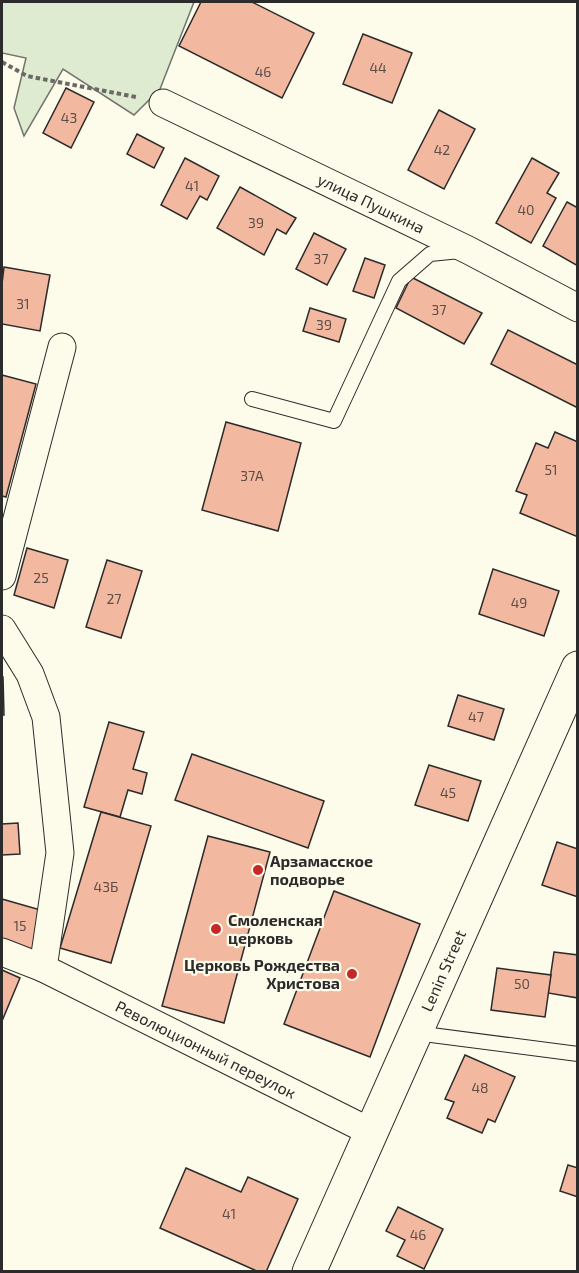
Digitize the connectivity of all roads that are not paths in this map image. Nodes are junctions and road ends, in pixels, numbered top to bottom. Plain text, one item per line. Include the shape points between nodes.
1 (163, 103) dead end
2 (468, 250) junction
3 (578, 308) edge
4 (62, 347) dead end
5 (252, 399) dead end
6 (2, 576) edge
7 (2, 629) edge
8 (578, 668) edge
9 (2, 952) edge
10 (43, 968) junction
11 (414, 1032) junction
12 (578, 1054) edge
13 (371, 1132) junction
14 (309, 1272) edge

1 - 2 street, улица Пушкина
2 - 3 street, улица Пушкина
2 - 5 lane via 430,254 399,281 334,421
4 - 6 street
7 - 10 street via 30,674 46,717 60,853
8 - 11 main road, Lenin Street
9 - 10 street, Революционный переулок
10 - 13 street, Революционный переулок
11 - 12 lane
11 - 13 main road, Lenin Street
13 - 14 main road, Lenin Street

